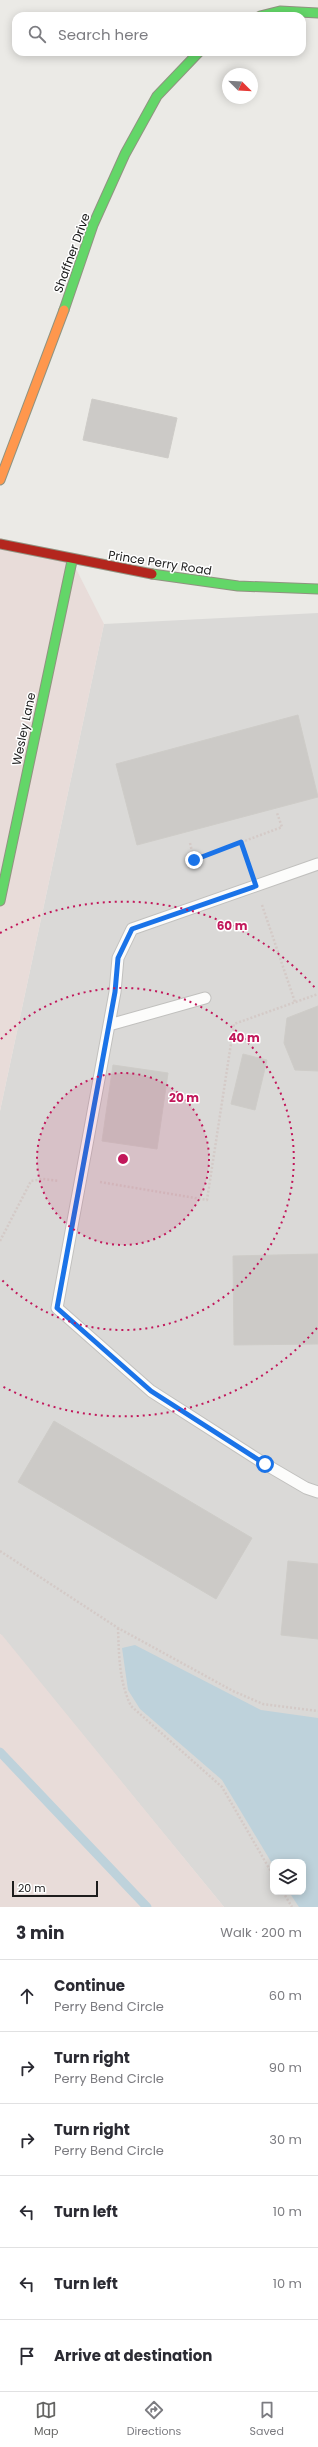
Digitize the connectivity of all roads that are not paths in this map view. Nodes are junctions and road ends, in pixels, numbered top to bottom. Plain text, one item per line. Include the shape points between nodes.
1 (276, 12) edge
2 (299, 12) edge
3 (306, 12) edge
4 (318, 13) edge
5 (195, 56) edge
6 (0, 480) edge
7 (0, 544) edge
8 (72, 561) junction
9 (318, 589) edge
10 (318, 864) edge
11 (0, 901) edge
12 (205, 998) dead end
13 (109, 1025) junction
14 (318, 1492) edge

1 - 2 street
3 - 4 street
5 - 6 street, Shaffner Drive via 157,96 125,154 93,225 54,341
7 - 8 street, Prince Perry Road
8 - 9 street, Prince Perry Road via 214,585
8 - 11 street, Wesley Lane
10 - 13 lane via 132,929 118,958
12 - 13 lane
13 - 14 lane via 57,1308 151,1391 265,1464 306,1488

